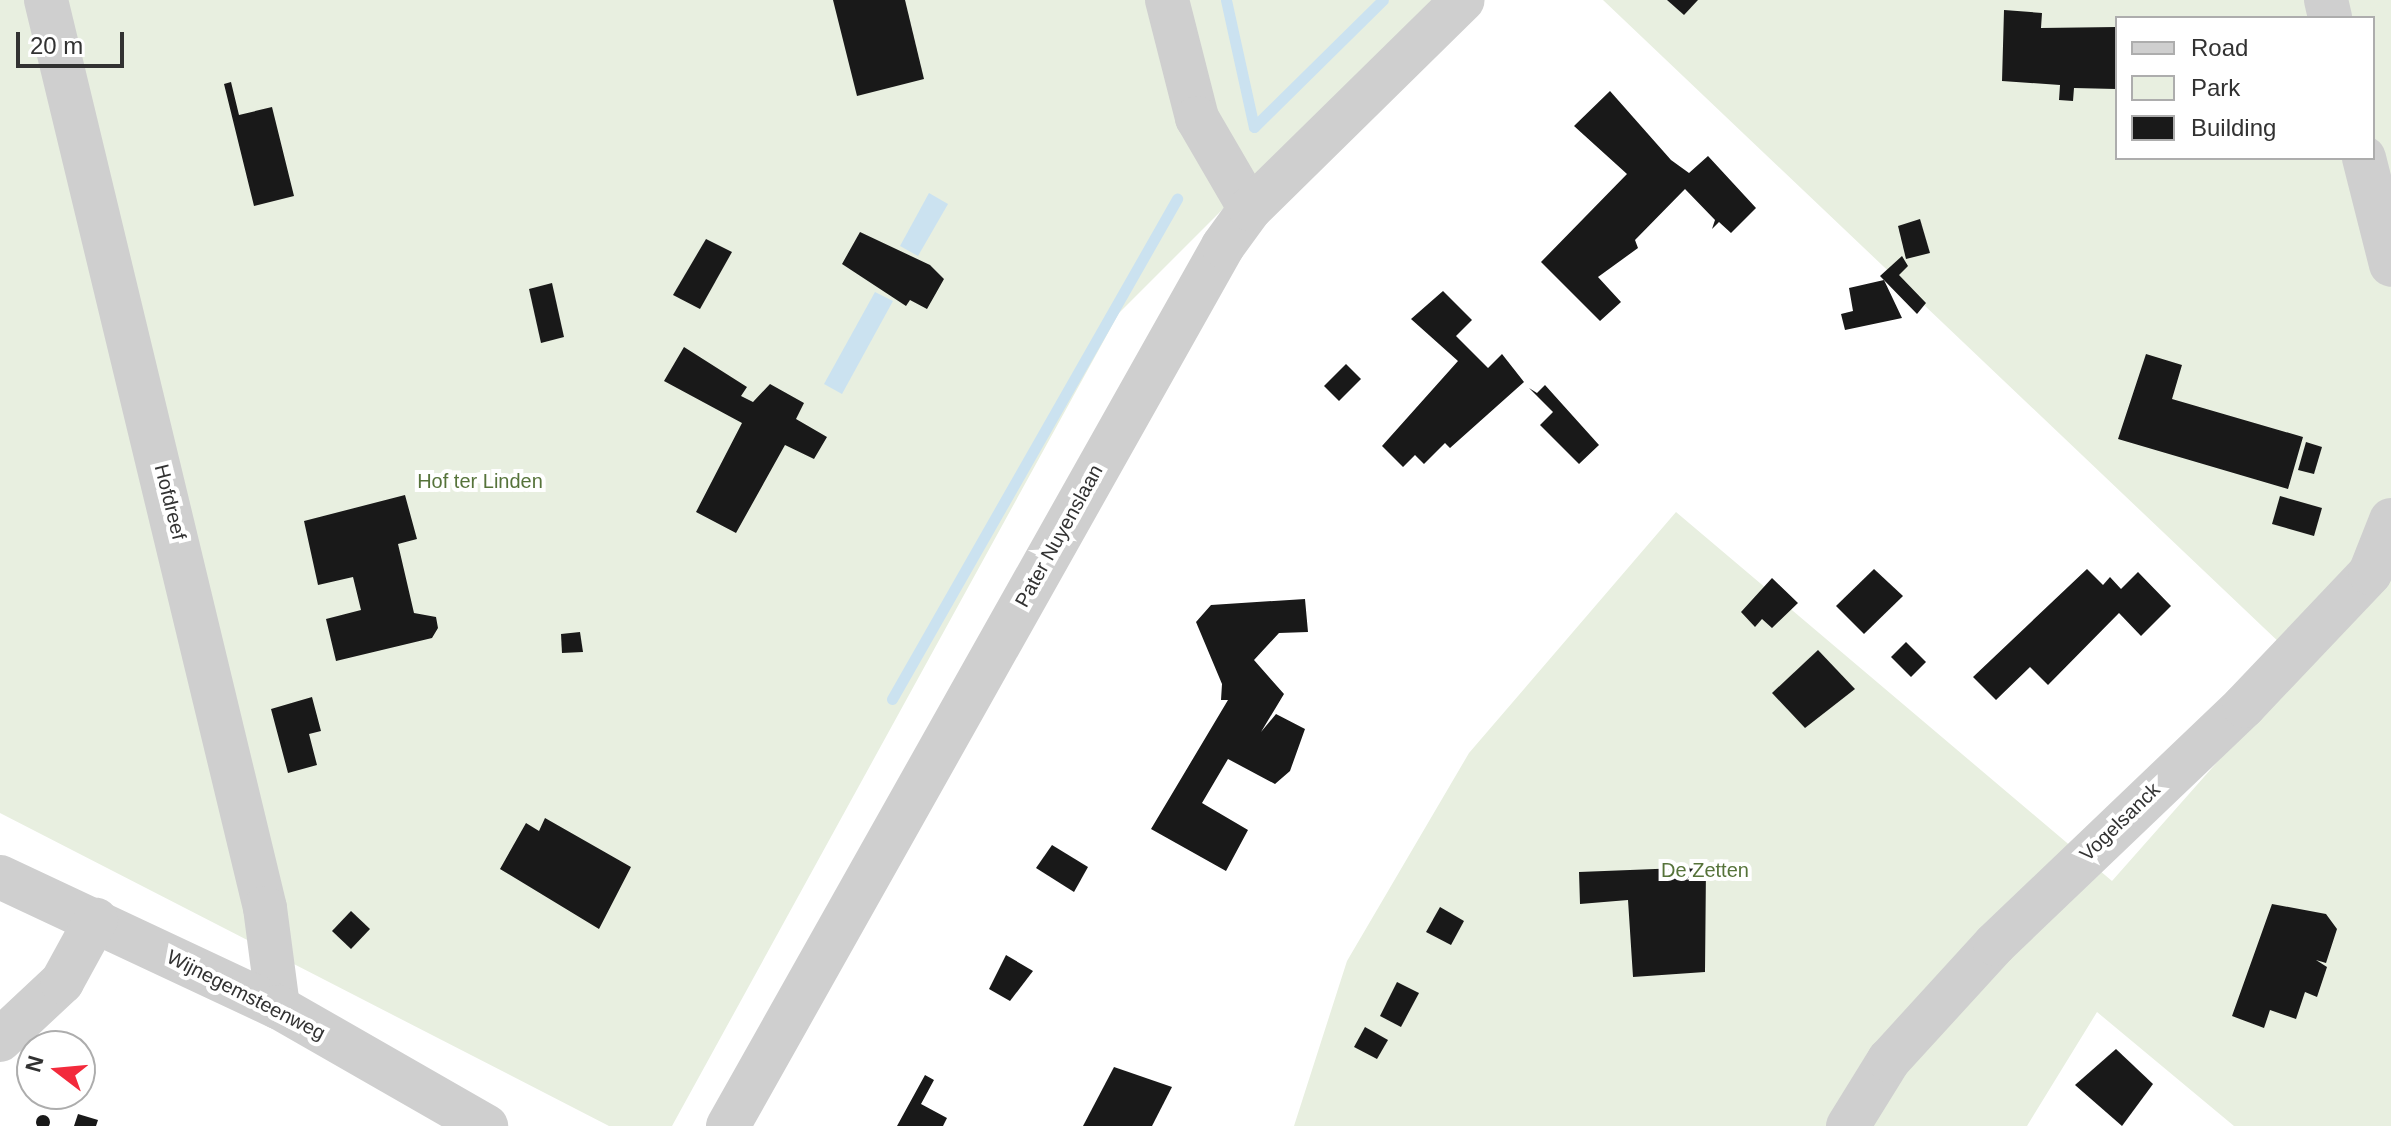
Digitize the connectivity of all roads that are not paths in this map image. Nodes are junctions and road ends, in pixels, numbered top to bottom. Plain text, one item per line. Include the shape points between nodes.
1 (46, 0) edge
2 (1167, 0) edge
3 (1463, 0) edge
4 (2365, 160) edge
5 (1250, 209) junction
6 (2391, 265) edge
7 (2391, 520) edge
8 (0, 877) edge
9 (96, 920) junction
10 (278, 1007) junction
11 (0, 1040) edge
12 (486, 1126) edge
13 (728, 1126) edge
14 (1848, 1126) edge

1 - 10 street, Hofdreef via 265,908
2 - 5 street via 1197,118
3 - 5 street, Pater Nuyenslaan
4 - 6 street
5 - 13 street, Pater Nuyenslaan via 1207,271
7 - 14 street, Vogelsanck via 2370,573 2244,706 1995,944 1889,1060
8 - 9 street, Wijnegemsteenweg
9 - 10 street, Wijnegemsteenweg
9 - 11 street via 62,982
10 - 12 street, Wijnegemsteenweg

